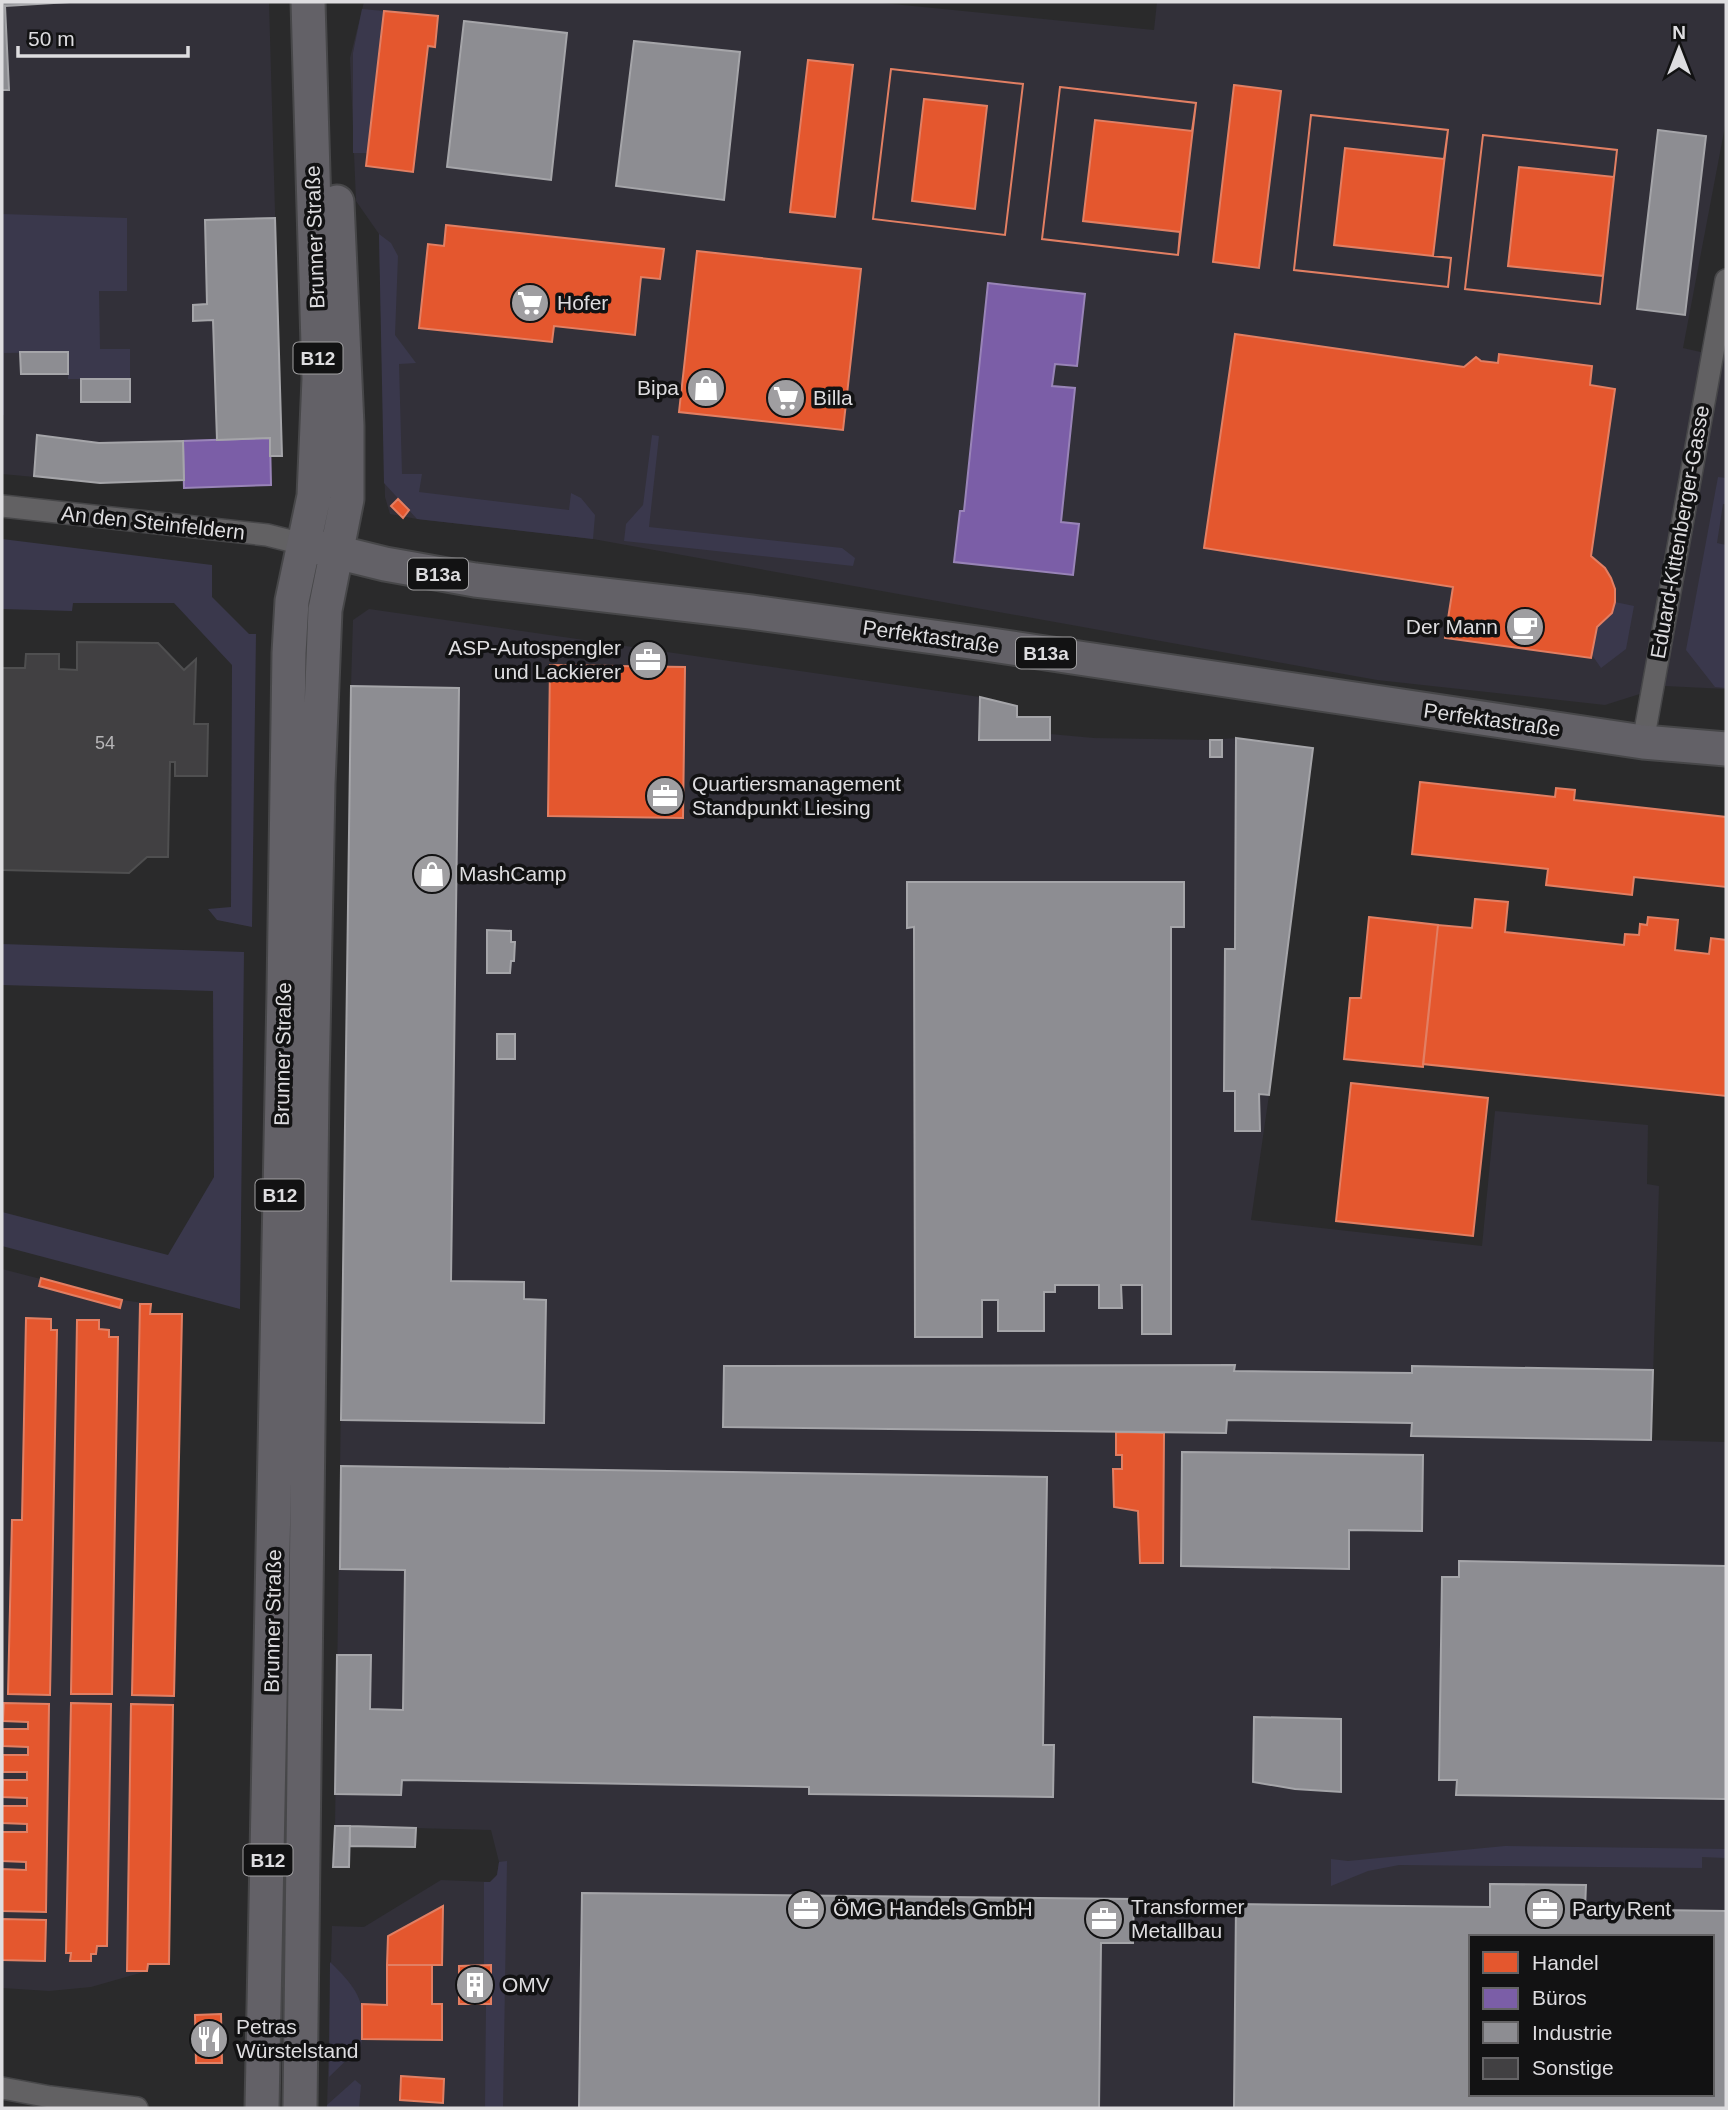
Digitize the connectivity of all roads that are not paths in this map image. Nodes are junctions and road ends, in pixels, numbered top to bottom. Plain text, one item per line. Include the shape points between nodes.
1 (308, 2) edge
2 (331, 2) edge
3 (1726, 280) edge
4 (2, 506) edge
5 (303, 544) junction
6 (337, 552) junction
7 (1643, 742) junction
8 (1726, 749) edge
9 (2, 2088) edge
10 (137, 2108) edge
11 (262, 2108) edge
12 (300, 2108) edge

1 - 5 main road, Brunner Straße / B12 via 319,379 314,496
2 - 6 main road, Brunner Straße / B12 via 347,469 347,499
3 - 7 street, Eduard-Kittenberger-Gasse
4 - 5 street, An den Steinfeldern via 267,535
5 - 6 main road, Perfektastraße / B13a
5 - 11 main road, Brunner Straße / B12 via 292,601 289,653
6 - 7 main road, Perfektastraße / B13a via 475,580 930,636
6 - 12 main road, Brunner Straße / B12 via 325,610 318,784
7 - 8 main road, Perfektastraße / B13a
9 - 10 street

